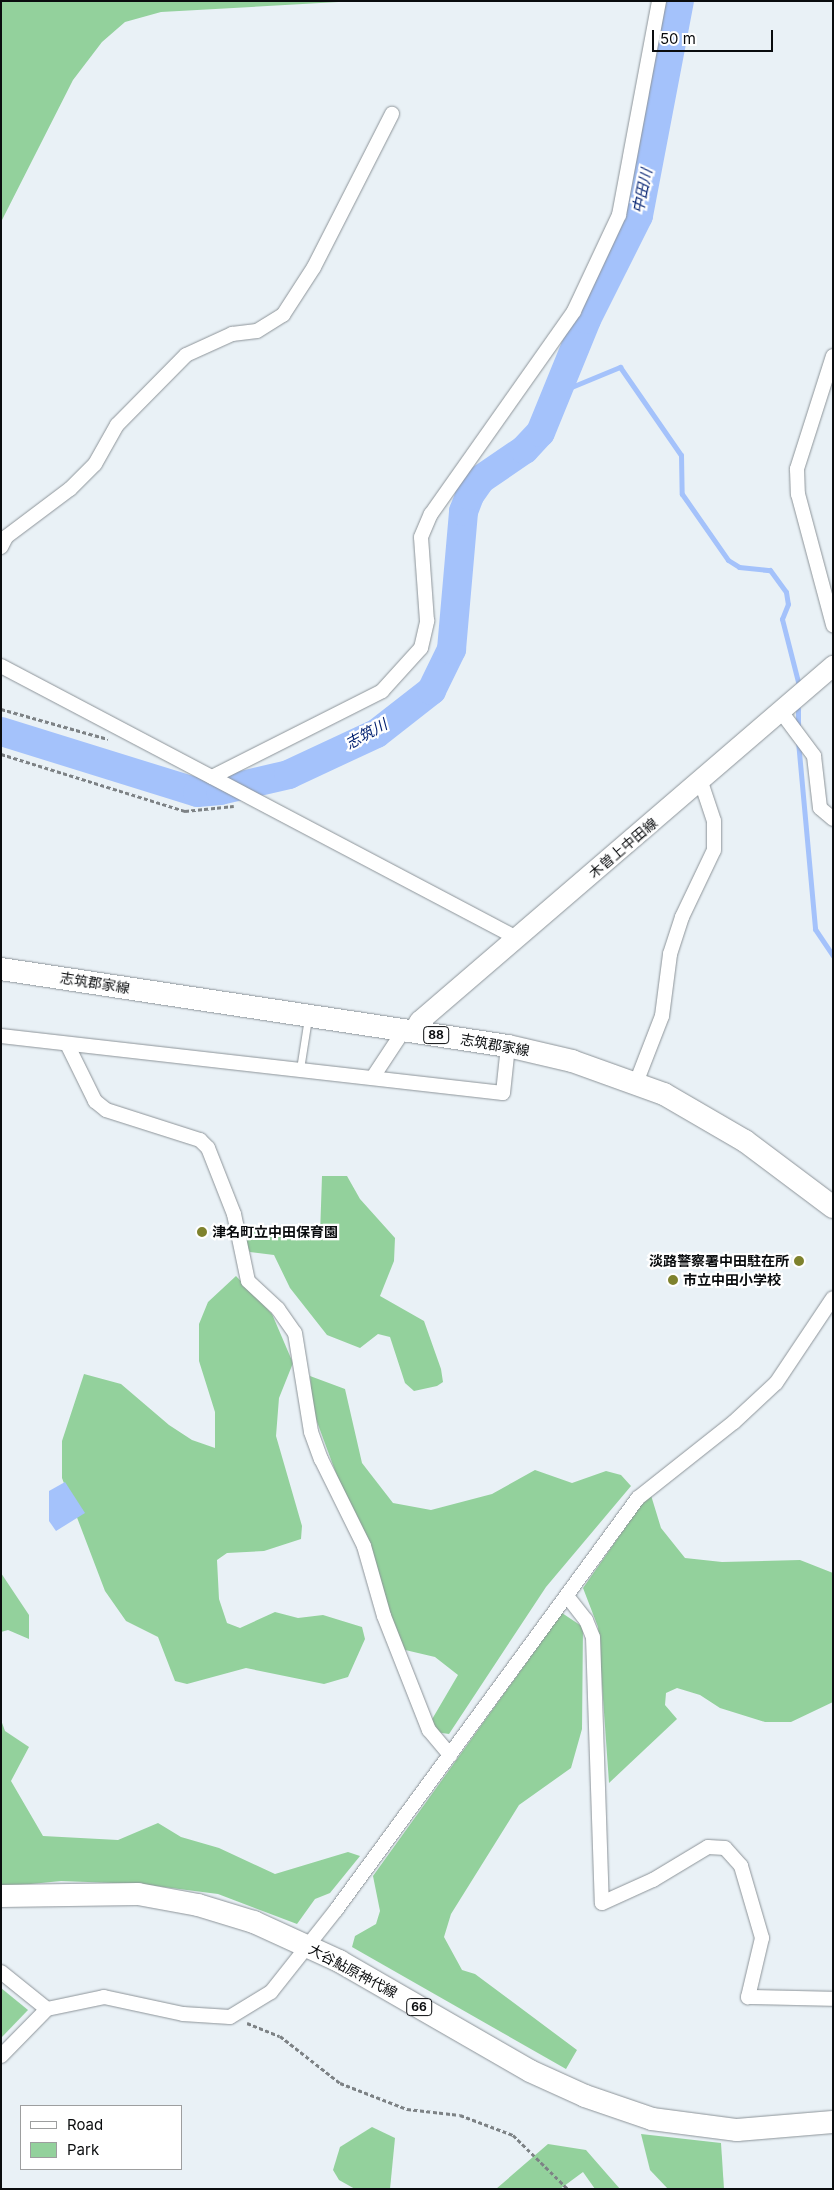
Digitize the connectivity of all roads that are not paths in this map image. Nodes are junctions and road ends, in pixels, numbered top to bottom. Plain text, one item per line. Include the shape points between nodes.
1 (659, 1) edge
2 (392, 114) dead end
3 (833, 356) edge
4 (1, 547) edge
5 (833, 625) edge
6 (1, 666) edge
7 (833, 666) edge
8 (782, 713) junction
9 (214, 778) junction
10 (701, 782) junction
11 (833, 819) edge
12 (518, 938) junction
13 (1, 969) edge
14 (309, 1015) junction
15 (409, 1031) junction
16 (1, 1036) edge
17 (67, 1044) junction
18 (508, 1046) junction
19 (300, 1069) junction
20 (373, 1077) junction
21 (636, 1083) junction
22 (833, 1207) edge
23 (833, 1298) edge
24 (567, 1596) junction
25 (450, 1755) junction
26 (1, 1896) edge
27 (304, 1945) junction
28 (1, 1972) edge
29 (833, 1999) edge
30 (47, 2009) junction
31 (1, 2056) edge
32 (833, 2122) edge

1 - 9 street via 619,215 574,311 430,514 421,537 427,621 421,648 382,691
2 - 4 street via 314,267 283,315 257,331 232,334 186,355 117,424 95,464 70,489 6,537
3 - 5 street via 797,469 798,494
6 - 9 street
7 - 8 main road, 木曽上中田線
8 - 10 main road, 木曽上中田線
8 - 11 street via 814,756 820,808
9 - 12 street
10 - 12 main road, 木曽上中田線
10 - 21 street via 714,821 714,850 679,926 670,954 662,1016
12 - 15 main road, 木曽上中田線
13 - 14 main road, 志筑郡家線 / 88
14 - 15 main road, 志筑郡家線 / 88
14 - 19 lane
15 - 18 main road, 志筑郡家線 / 88
15 - 20 street
16 - 17 street
17 - 19 street
17 - 25 street via 95,1101 106,1110 200,1140 208,1148 234,1214 248,1281 295,1333 312,1432 321,1459 364,1546 384,1616 429,1730
18 - 20 street via 503,1093
18 - 21 main road, 志筑郡家線 / 88 via 572,1061
19 - 20 street
21 - 22 main road, 志筑郡家線 / 88 via 745,1141
23 - 24 street via 785,1373 734,1422 638,1498
24 - 25 street
24 - 29 street via 586,1620 592,1637 602,1903 708,1847 725,1848 741,1866 762,1938 748,1997
25 - 27 street via 336,1910
26 - 27 main road, 大谷鮎原神代線 / 66 via 138,1894 198,1905 254,1922
27 - 30 street via 271,1992 230,2017 182,2014 104,1997
27 - 32 main road, 大谷鮎原神代線 / 66 via 530,2071 626,2111 682,2125 727,2130
28 - 30 street
30 - 31 street

